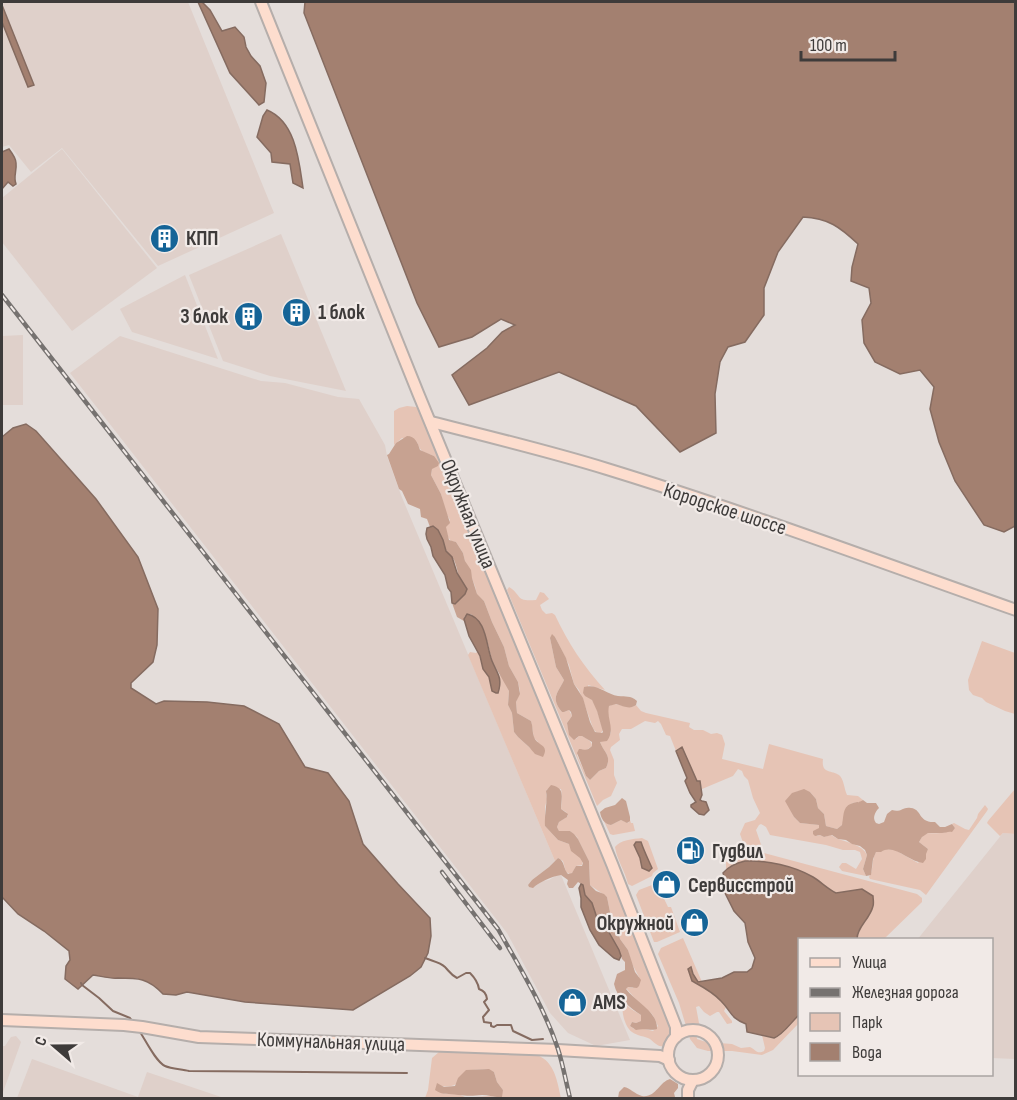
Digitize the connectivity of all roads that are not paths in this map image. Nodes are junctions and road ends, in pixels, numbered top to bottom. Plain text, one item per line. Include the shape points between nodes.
1 (261, 2) edge
2 (431, 422) junction
3 (1016, 610) edge
4 (2, 1020) edge
5 (678, 1032) junction
6 (666, 1055) junction
7 (689, 1087) edge

1 - 2 main road, Окружная улица
2 - 3 main road, Кородское шоссе via 607,469
2 - 5 main road, Окружная улица
4 - 6 main road, Коммунальная улица via 124,1025 199,1036
5 - 6 main road
5 - 7 main road via 704,1033 717,1052 709,1074
6 - 7 main road via 672,1069

